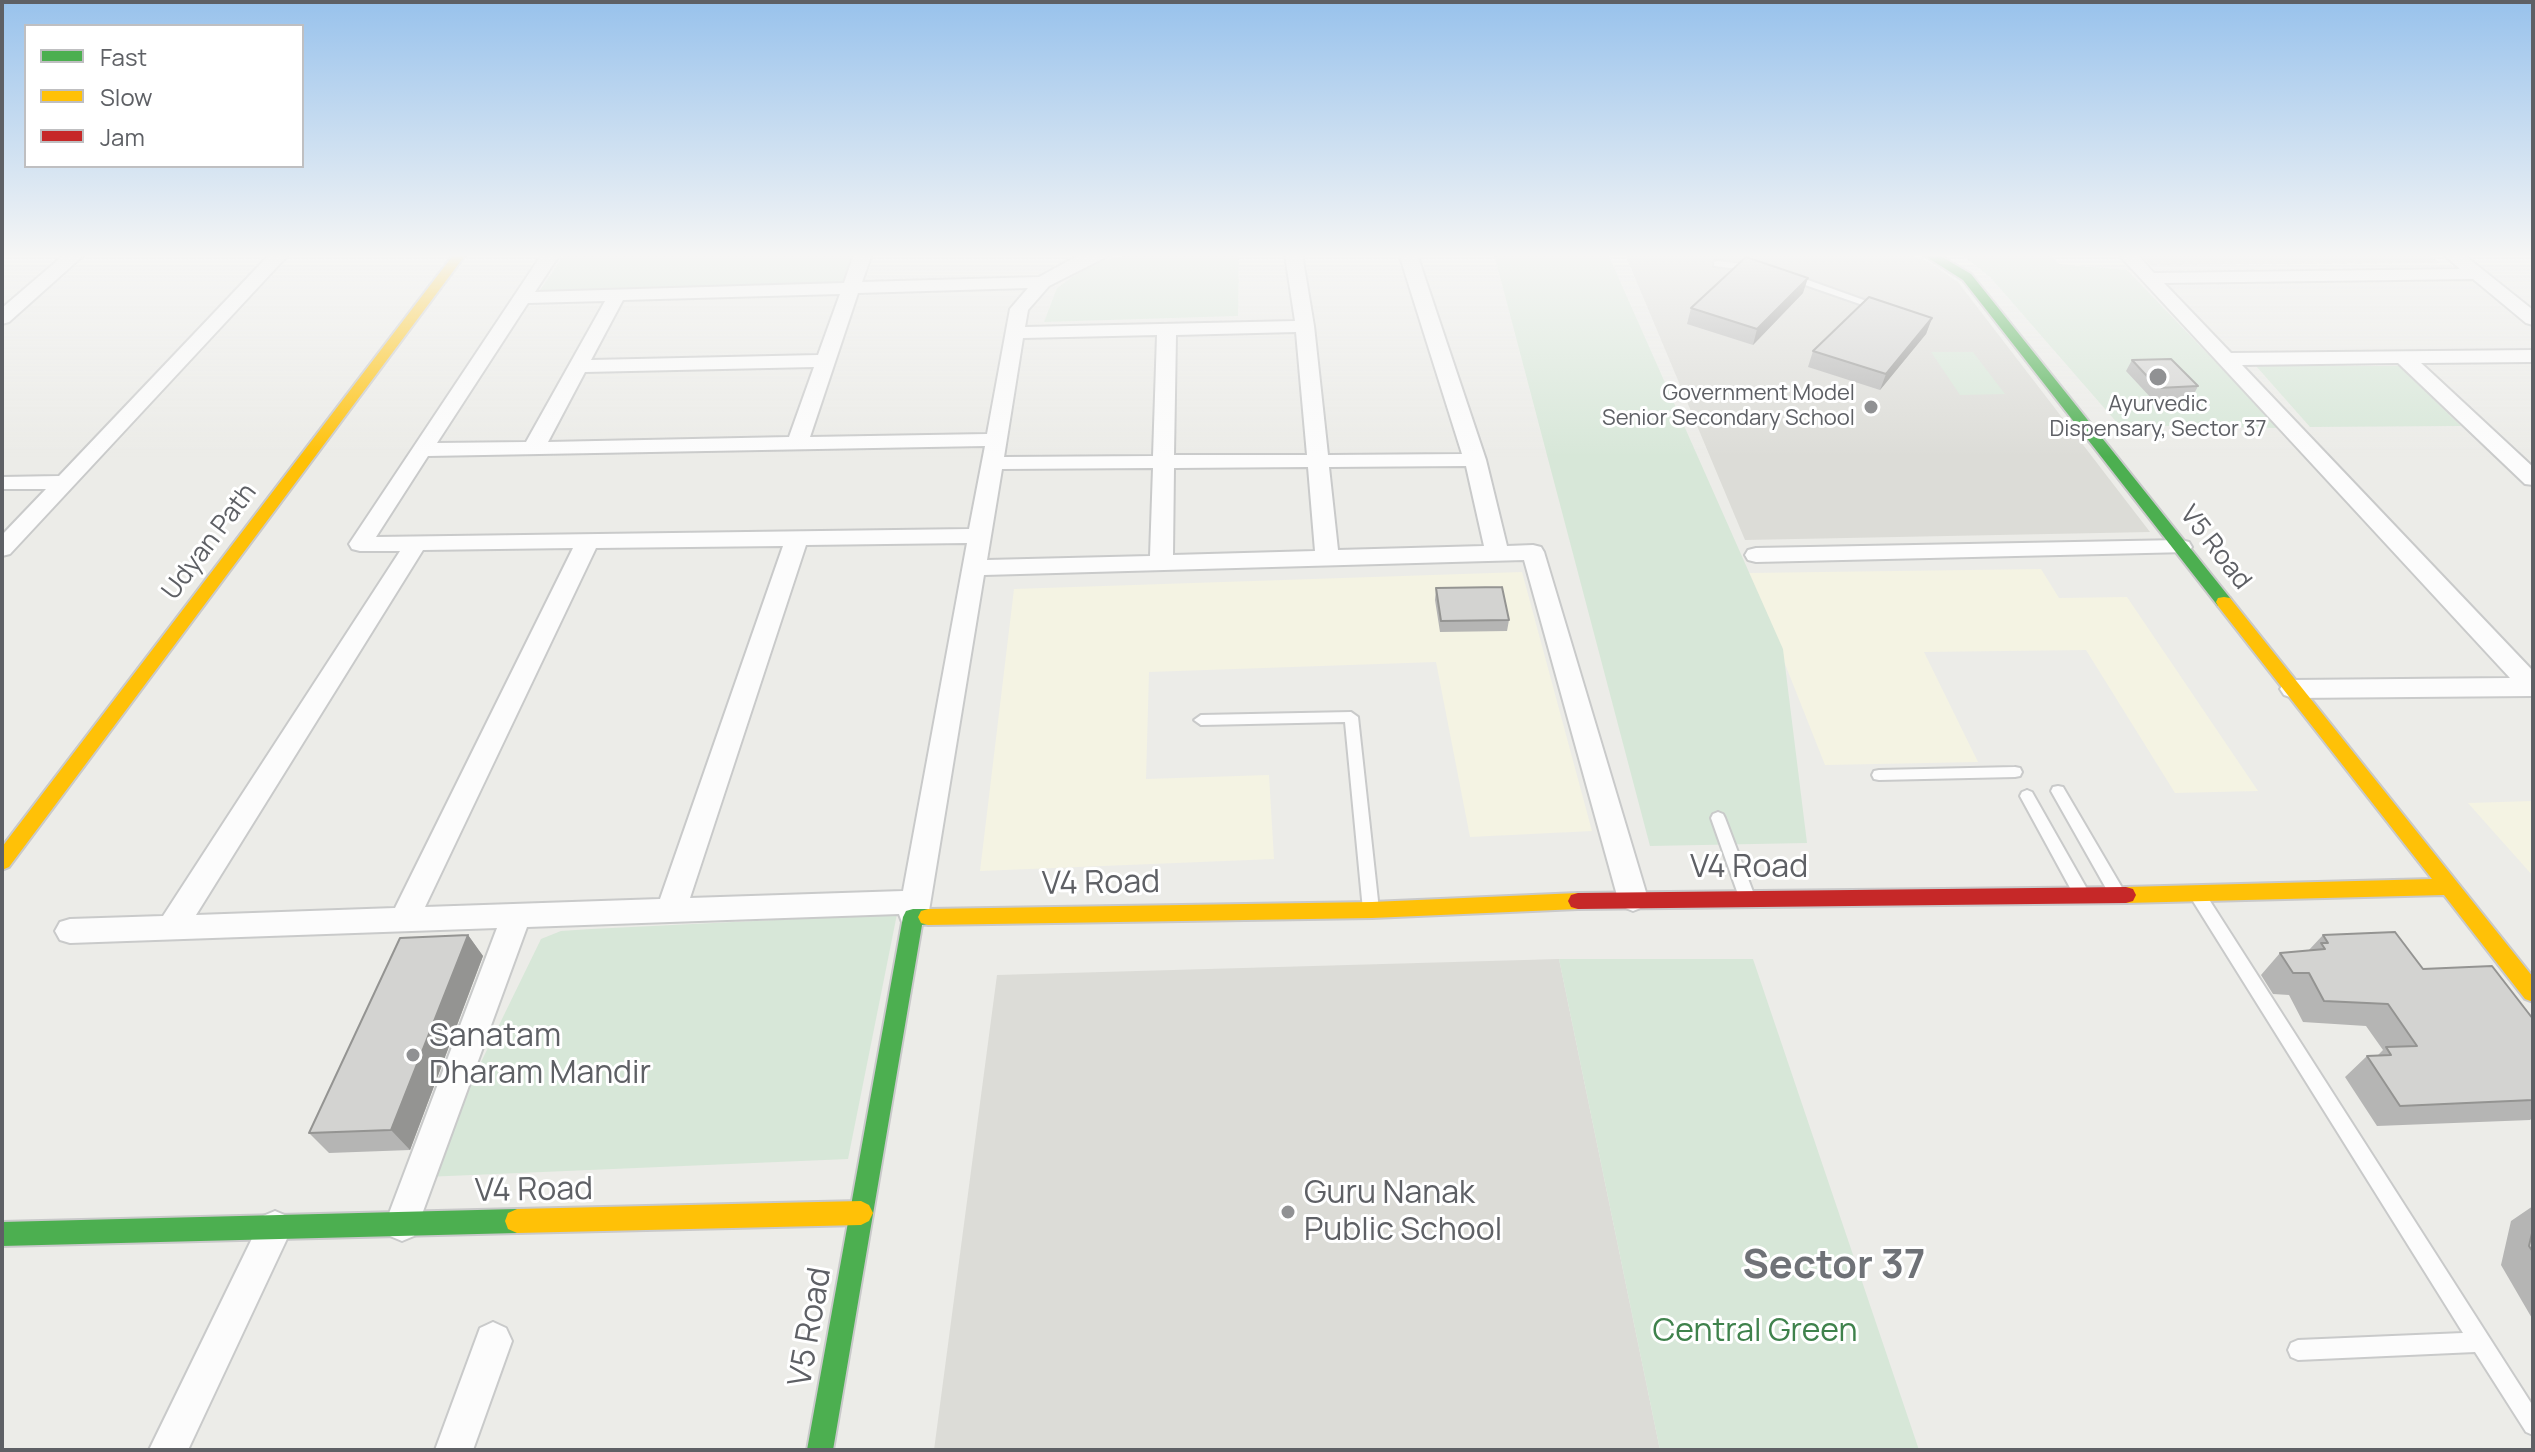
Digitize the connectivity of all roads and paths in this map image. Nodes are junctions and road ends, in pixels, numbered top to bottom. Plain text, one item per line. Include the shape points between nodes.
1 (216, 322) edge
2 (388, 322) edge
3 (409, 322) edge
4 (506, 322) edge
5 (602, 322) edge
6 (839, 322) edge
7 (1017, 322) edge
8 (1304, 322) edge
9 (1430, 322) edge
10 (2002, 322) edge
11 (2191, 322) edge
12 (1305, 326) junction
13 (1167, 329) junction
14 (1015, 333) junction
15 (2533, 356) edge
16 (2404, 358) junction
17 (2226, 359) junction
18 (826, 361) junction
19 (578, 366) junction
20 (298, 438) dead end
21 (996, 440) junction
22 (797, 443) junction
23 (533, 449) junction
24 (422, 450) junction
25 (1317, 460) junction
26 (1475, 460) junction
27 (1163, 462) junction
28 (992, 463) junction
29 (2533, 479) edge
30 (65, 482) junction
31 (2, 483) edge
32 (979, 536) junction
33 (797, 539) junction
34 (588, 541) junction
35 (416, 544) junction
36 (2181, 547) junction
37 (2, 549) edge
38 (1497, 553) junction
39 (1756, 555) dead end
40 (1327, 557) junction
41 (1161, 562) junction
42 (974, 568) junction
43 (2533, 687) edge
44 (2293, 689) junction
45 (1201, 720) dead end
46 (2015, 772) dead end
47 (1879, 775) dead end
48 (2058, 791) dead end
49 (2027, 796) dead end
50 (1718, 818) dead end
51 (2, 862) edge
52 (2450, 887) junction
53 (2197, 894) junction
54 (2082, 895) junction
55 (2118, 895) junction
56 (1747, 898) junction
57 (1633, 899) junction
58 (671, 910) junction
59 (914, 910) junction
60 (1372, 910) junction
61 (517, 915) junction
62 (405, 918) junction
63 (172, 927) junction
64 (70, 931) dead end
65 (2533, 993) edge
66 (861, 1213) junction
67 (402, 1224) junction
68 (275, 1228) junction
69 (2, 1234) edge
70 (493, 1341) dead end
71 (2480, 1342) junction
72 (2298, 1350) dead end
73 (2533, 1425) edge
74 (168, 1450) edge
75 (454, 1450) edge
76 (820, 1450) edge

1 - 30 street
2 - 20 street
3 - 51 street, Udyan Path
4 - 24 street
5 - 19 street
6 - 18 street
7 - 14 street
8 - 12 street
9 - 26 street
10 - 36 street, V5 Road
11 - 17 street
12 - 13 street
12 - 25 street
13 - 14 street
13 - 27 street
14 - 21 street
15 - 16 street
16 - 17 street
16 - 29 street
17 - 43 street
18 - 19 street
18 - 22 street
19 - 23 street
21 - 22 street
21 - 28 street
22 - 23 street
23 - 24 street
24 - 35 street via 360,544
25 - 26 street
25 - 27 street
25 - 40 street
26 - 38 street
27 - 28 street
27 - 41 street
28 - 32 street
30 - 31 street
30 - 37 street
32 - 33 street
32 - 42 street
33 - 34 street
33 - 58 street
34 - 35 street
34 - 62 street
35 - 63 street
36 - 39 street
36 - 44 street, V5 Road
38 - 40 street
38 - 57 street via 1533,552
40 - 41 street
41 - 42 street
42 - 59 street
43 - 44 street
44 - 52 street, V5 Road
45 - 60 lane via 1351,717
46 - 47 lane
48 - 55 lane
49 - 54 lane
50 - 56 lane
52 - 53 street, V4 Road
52 - 65 street, V5 Road
53 - 55 street, V4 Road
53 - 71 lane
54 - 55 street, V4 Road
54 - 56 street, V4 Road
56 - 57 street, V4 Road
57 - 60 street, V4 Road
58 - 59 street
58 - 61 street
59 - 60 street, V4 Road
59 - 66 street
61 - 62 street
61 - 67 street
62 - 63 street
63 - 64 street
66 - 67 street, V4 Road
66 - 76 street, V5 Road
67 - 68 street, V4 Road
68 - 69 street, V4 Road
68 - 74 street
70 - 75 street
71 - 72 lane
71 - 73 lane

